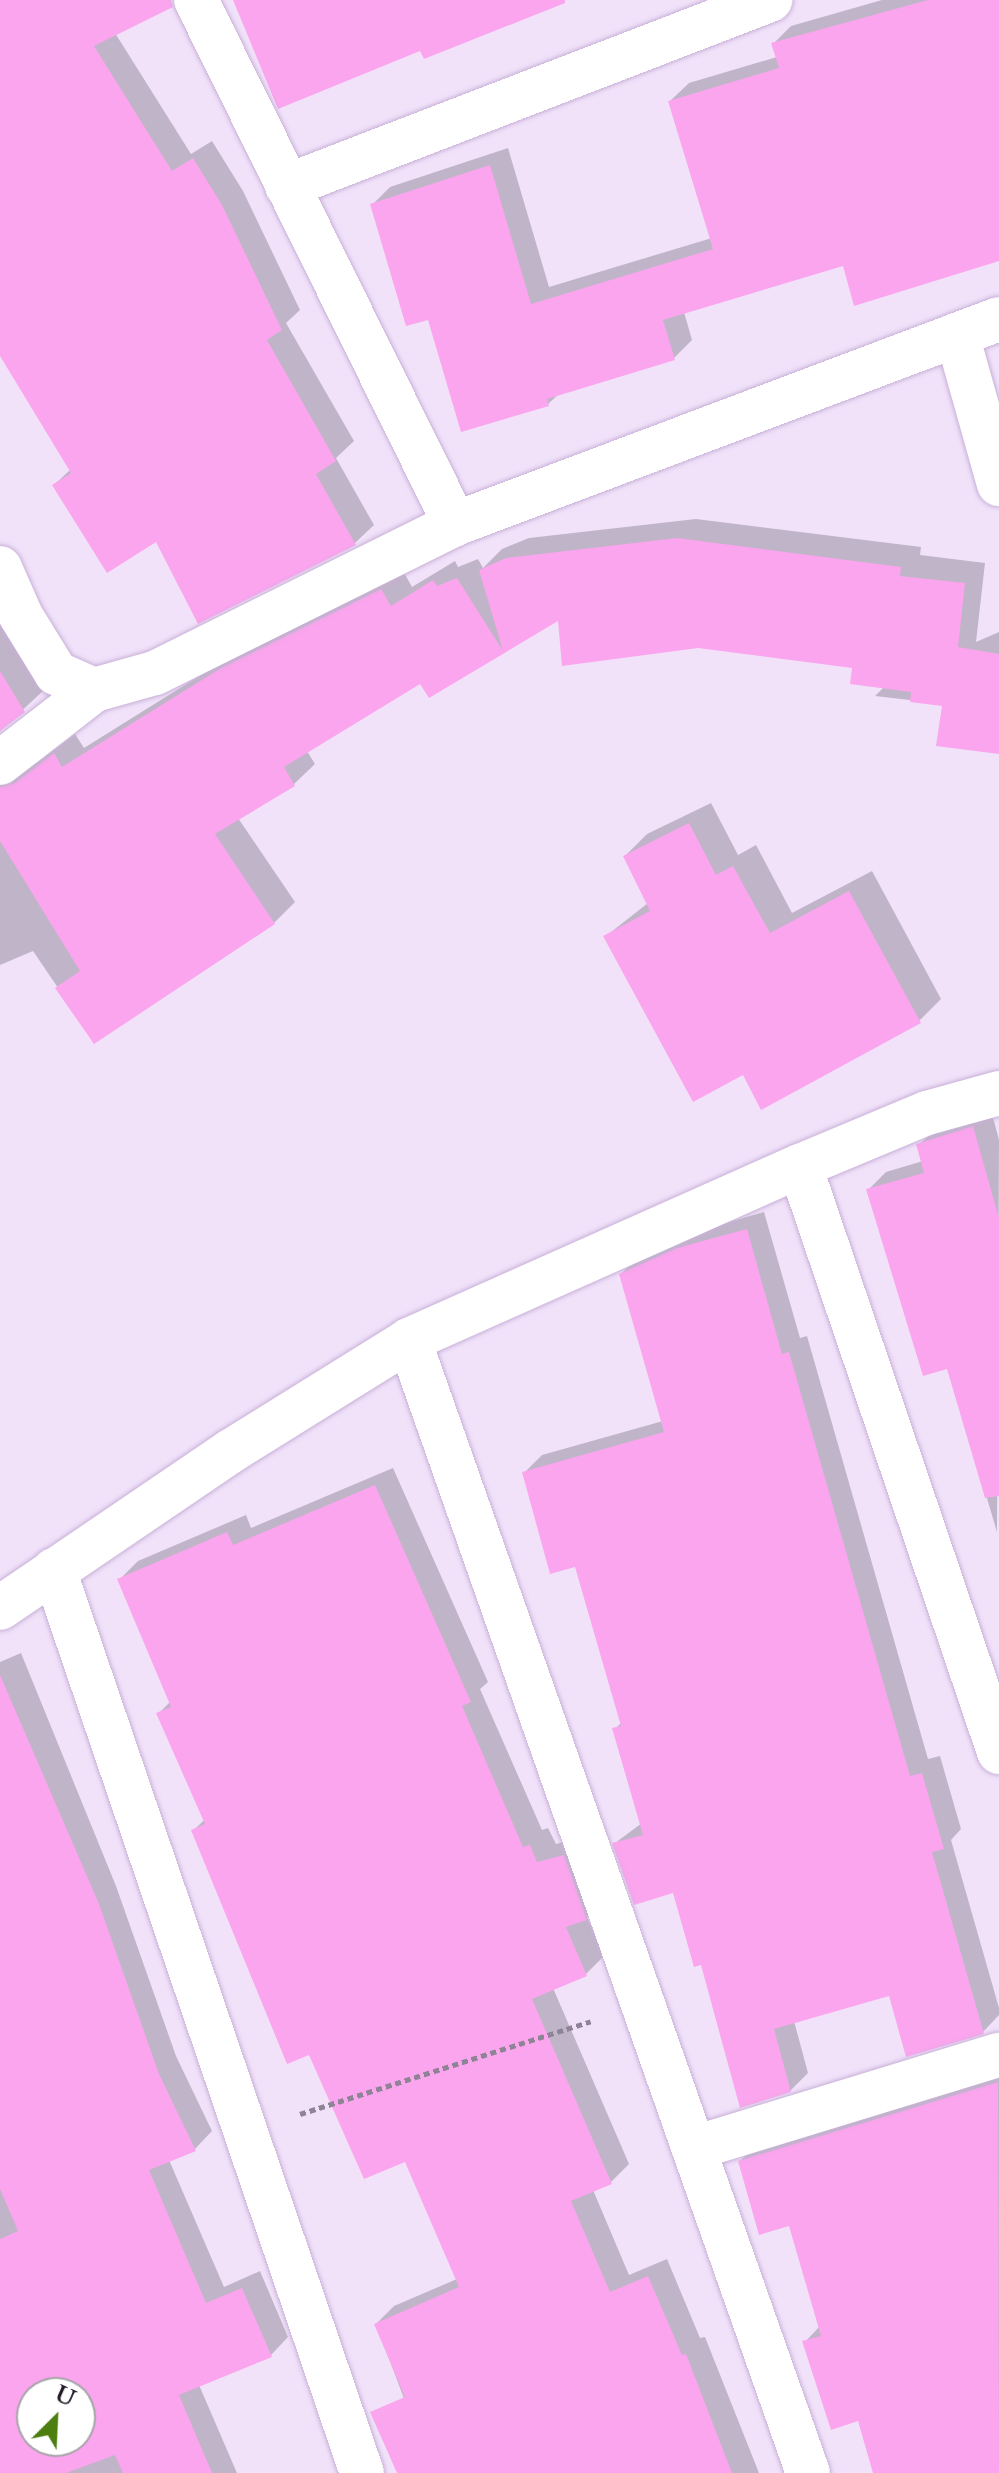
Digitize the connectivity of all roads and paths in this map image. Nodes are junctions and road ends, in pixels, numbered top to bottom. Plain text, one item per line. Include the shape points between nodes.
1 (196, 0) edge
2 (770, 0) edge
3 (287, 186) junction
4 (999, 319) edge
5 (957, 335) junction
6 (999, 484) edge
7 (455, 524) junction
8 (0, 568) edge
9 (94, 690) junction
10 (0, 763) edge
11 (999, 1093) edge
12 (800, 1166) junction
13 (409, 1340) junction
14 (54, 1570) junction
15 (0, 1608) edge
16 (999, 1752) edge
17 (642, 2005) junction
18 (999, 2055) edge
19 (246, 2131) junction
20 (694, 2148) junction
21 (362, 2473) edge
22 (808, 2473) edge

1 - 3 street
2 - 3 street
3 - 7 street
4 - 5 street
5 - 6 street
5 - 7 street
7 - 9 street via 155,673
8 - 9 street via 21,616 56,673
9 - 10 street
11 - 12 street via 927,1113
12 - 13 street
12 - 16 street
13 - 14 street
13 - 17 street
14 - 15 street
14 - 19 street
17 - 19 path
17 - 20 street
18 - 20 street
19 - 21 street
20 - 22 street

